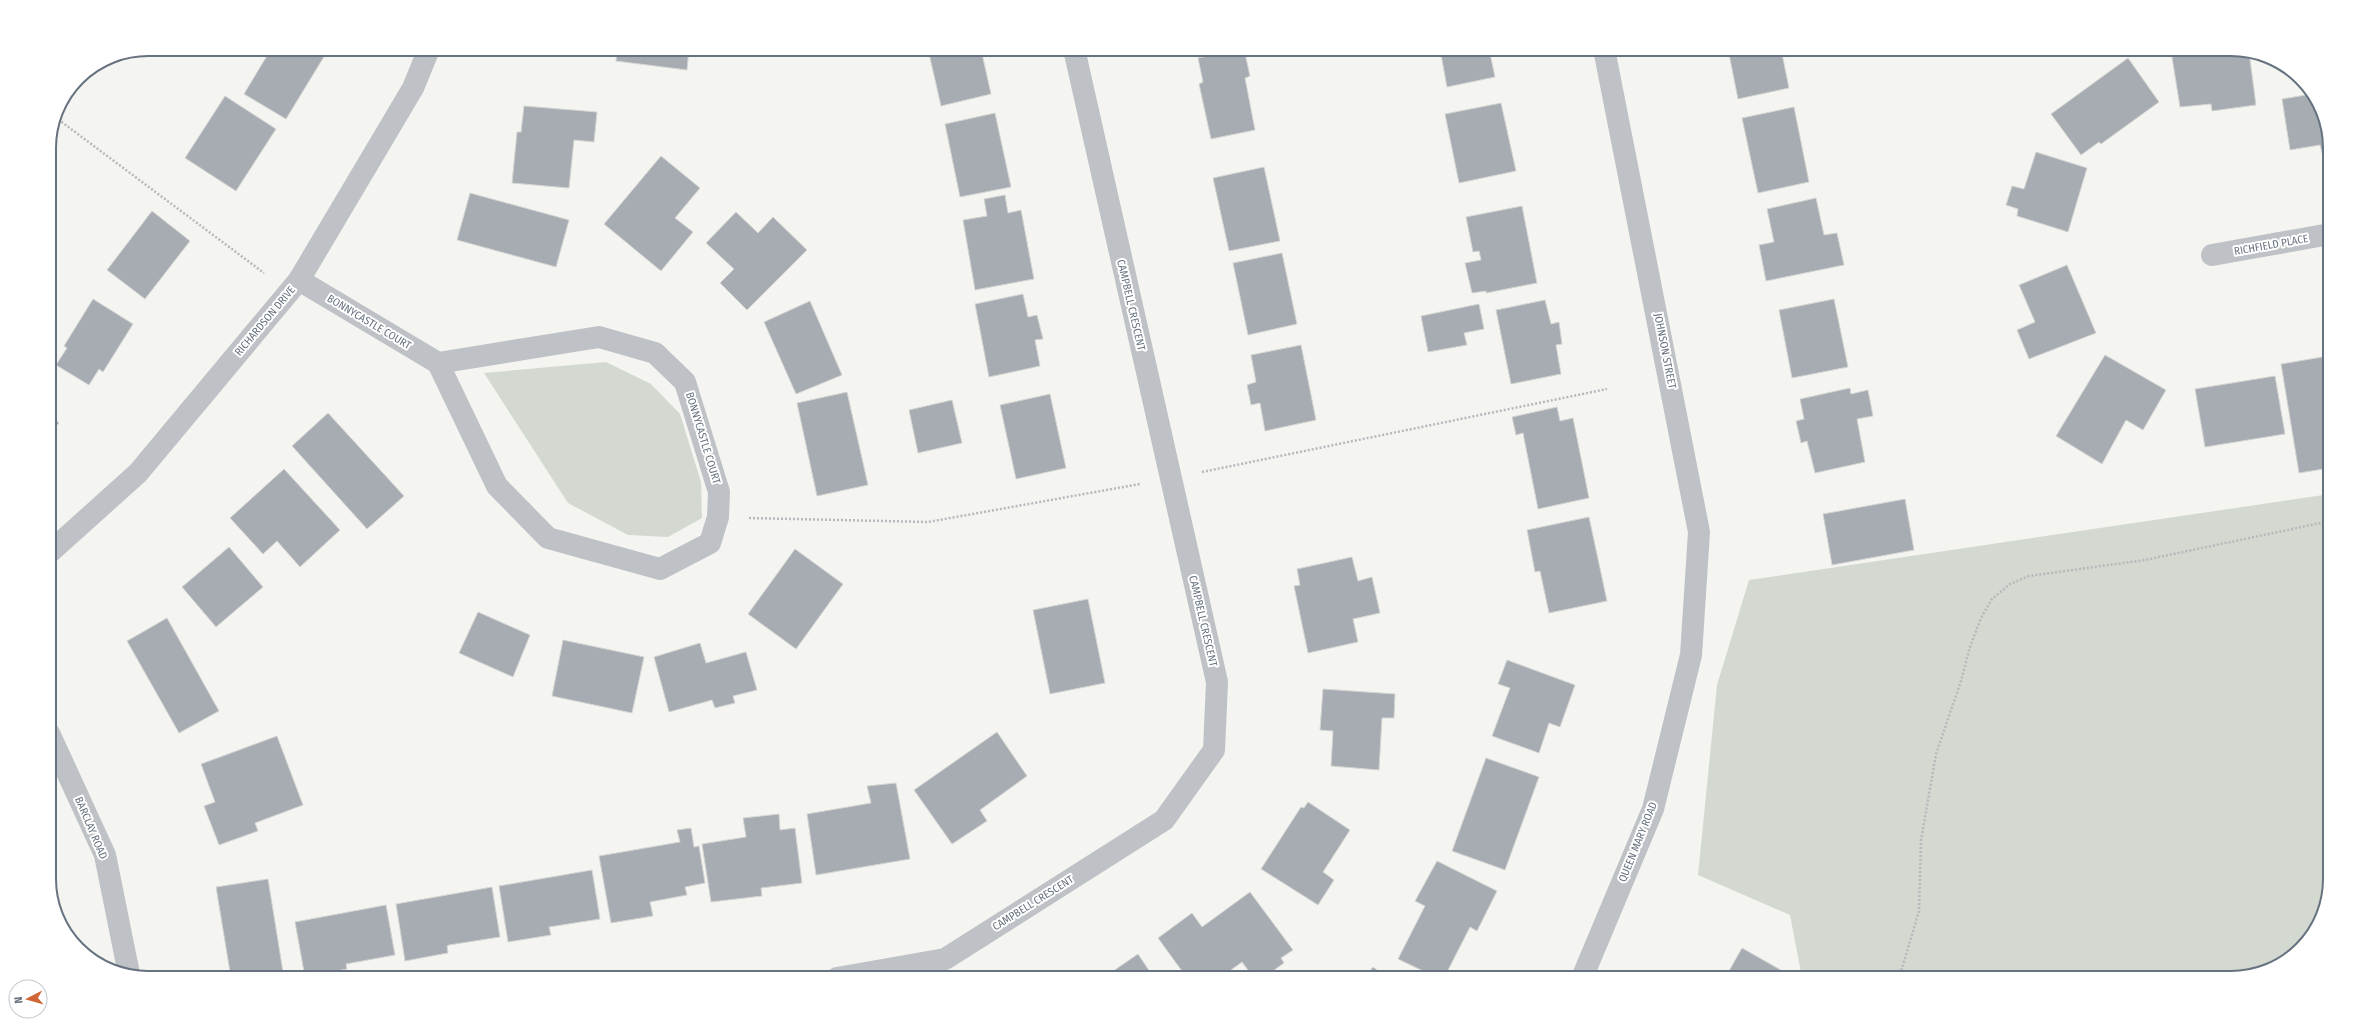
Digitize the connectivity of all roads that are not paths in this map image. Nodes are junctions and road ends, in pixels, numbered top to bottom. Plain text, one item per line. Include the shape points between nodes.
1 (426, 56) edge
2 (1076, 56) edge
3 (1605, 56) edge
4 (2323, 235) edge
5 (2212, 255) dead end
6 (299, 280) junction
7 (438, 363) junction
8 (56, 547) edge
9 (1691, 655) joint
10 (56, 749) edge
11 (128, 969) edge
12 (877, 971) edge
13 (1585, 971) edge

1 - 6 street, RICHARDSON DRIVE via 413,88
2 - 12 street, CAMPBELL CRESCENT via 1217,682 1214,750 1164,820 945,959
3 - 9 street, JOHNSON STREET via 1699,532
4 - 5 street, RICHFIELD PLACE
6 - 7 street, BONNYCASTLE COURT
6 - 8 street, RICHARDSON DRIVE via 138,473
7 - 7 street, BONNYCASTLE COURT via 497,486 548,538 660,569 710,543 718,517 719,492 685,382 655,353 599,337
9 - 13 street, QUEEN MARY ROAD via 1653,809
10 - 11 street, BARCLAY ROAD via 104,855

